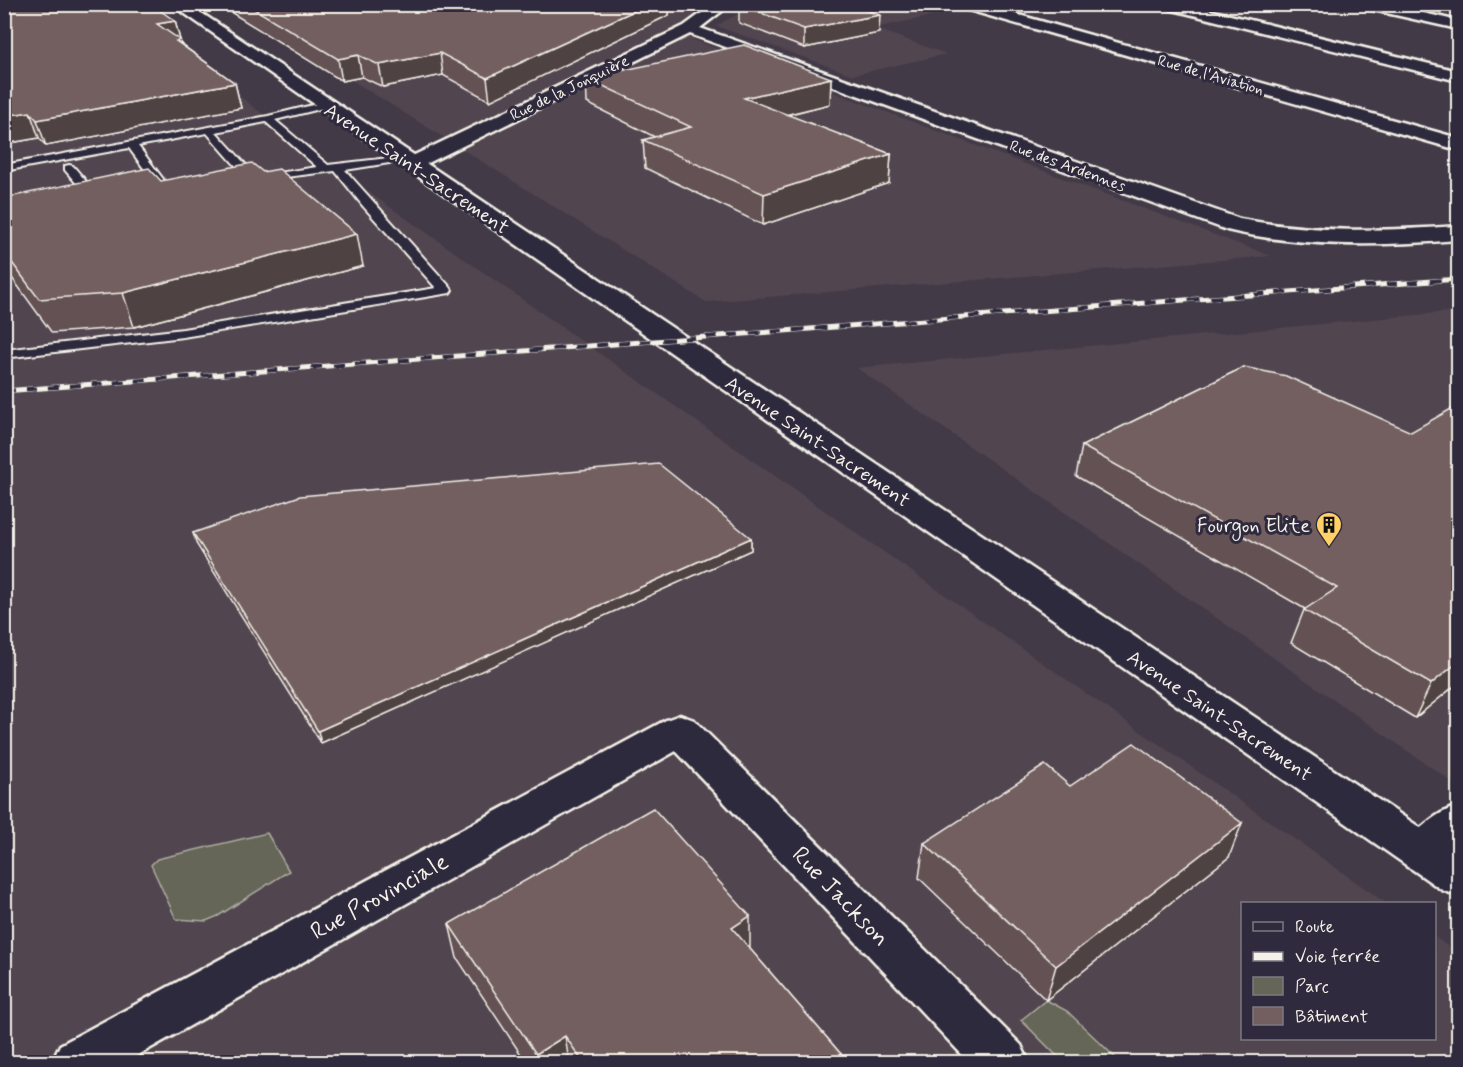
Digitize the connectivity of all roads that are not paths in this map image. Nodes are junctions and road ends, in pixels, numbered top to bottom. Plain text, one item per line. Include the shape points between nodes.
1 (178, 4) edge
2 (724, 4) edge
3 (963, 4) edge
4 (1166, 4) edge
5 (1364, 4) edge
6 (1458, 25) edge
7 (690, 29) junction
8 (1458, 76) edge
9 (326, 105) junction
10 (268, 119) junction
11 (209, 130) junction
12 (131, 144) junction
13 (1458, 144) edge
14 (407, 161) junction
15 (4, 168) edge
16 (69, 168) dead end
17 (332, 168) junction
18 (160, 184) edge
19 (93, 196) edge
20 (1458, 233) edge
21 (4, 354) edge
22 (680, 730) joint
23 (1458, 823) edge
24 (1423, 854) junction
25 (1458, 877) edge
26 (132, 1049) edge
27 (78, 1062) edge
28 (1003, 1062) edge

1 - 9 street, Avenue Saint-Sacrement
2 - 7 street, Rue de la Jonquière
3 - 13 street, Rue de l'Aviation
4 - 8 street
5 - 6 street
7 - 14 street, Rue de la Jonquière
7 - 20 street, Rue des Ardennes via 1235,225 1302,237
9 - 10 lane
9 - 14 street, Avenue Saint-Sacrement
10 - 11 lane
10 - 17 lane
11 - 12 lane
11 - 17 lane via 248,181
12 - 15 lane
12 - 18 lane
14 - 17 lane
14 - 24 street, Avenue Saint-Sacrement
16 - 19 lane
17 - 21 lane via 445,290 183,333
22 - 26 street, Rue Provinciale
22 - 28 street, Rue Jackson
23 - 24 street
24 - 25 street, Avenue Saint-Sacrement
26 - 27 street, Rue Provinciale

